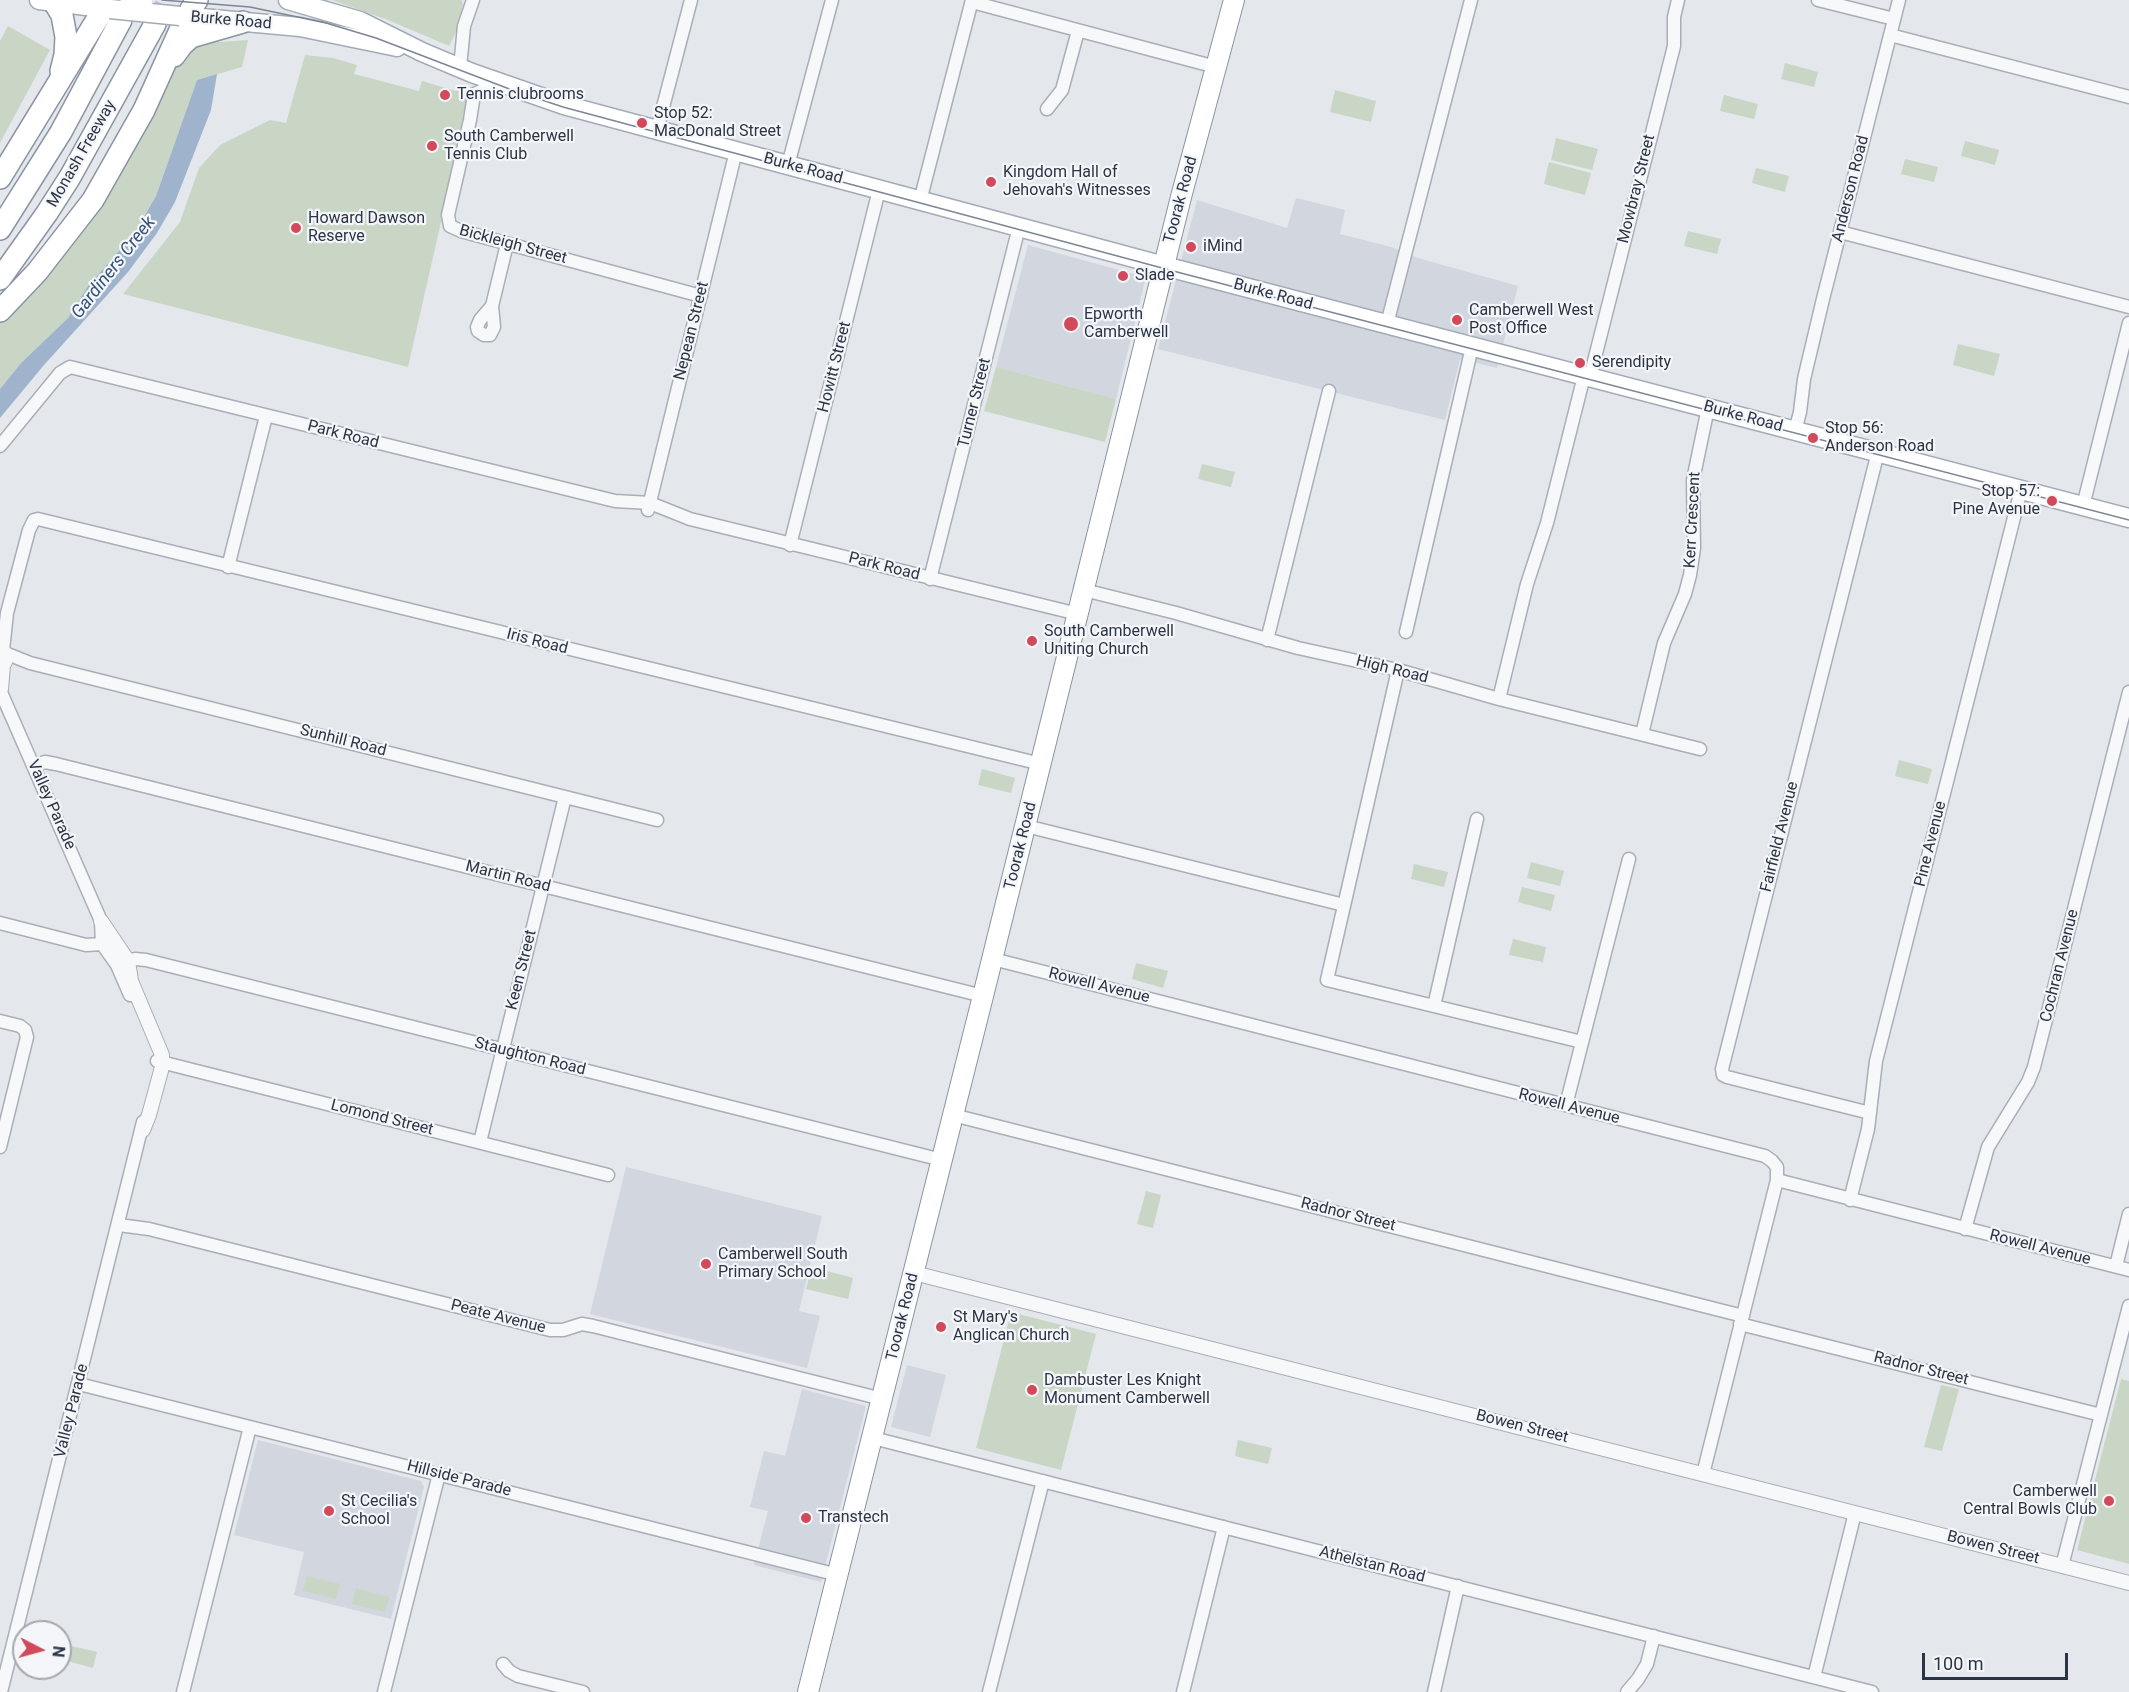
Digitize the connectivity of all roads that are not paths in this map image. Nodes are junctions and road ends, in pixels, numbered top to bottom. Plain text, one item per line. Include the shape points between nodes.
1 (131, 0) edge
2 (288, 0) edge
3 (473, 0) edge
4 (691, 0) edge
5 (832, 0) edge
6 (1234, 0) edge
7 (1471, 0) edge
8 (1678, 0) edge
9 (1818, 0) edge
10 (1899, 0) edge
11 (46, 1) edge
12 (972, 1) edge
13 (187, 8) edge
14 (111, 10) edge
15 (156, 19) junction
16 (1894, 19) junction
17 (243, 22) junction
18 (1078, 31) junction
19 (1890, 35) junction
20 (422, 52) junction
21 (455, 66) junction
22 (1216, 67) junction
23 (499, 83) junction
24 (57, 86) junction
25 (156, 87) junction
26 (2129, 97) edge
27 (1047, 109) dead end
28 (657, 130) junction
29 (736, 151) junction
30 (788, 165) junction
31 (0, 178) edge
32 (879, 190) junction
33 (920, 201) junction
34 (1019, 227) junction
35 (0, 229) edge
36 (1840, 232) junction
37 (507, 244) junction
38 (1164, 266) junction
39 (0, 279) edge
40 (701, 296) junction
41 (492, 306) dead end
42 (2129, 307) edge
43 (0, 311) edge
44 (2129, 323) edge
45 (1387, 324) junction
46 (1472, 347) junction
47 (1587, 376) junction
48 (1329, 391) dead end
49 (1708, 408) junction
50 (266, 416) junction
51 (1791, 430) junction
52 (0, 446) edge
53 (1878, 452) junction
54 (2021, 490) junction
55 (2083, 506) junction
56 (649, 507) junction
57 (2129, 518) edge
58 (34, 520) joint
59 (790, 544) junction
60 (228, 567) junction
61 (930, 579) junction
62 (1083, 590) junction
63 (1078, 614) junction
64 (3, 620) edge
65 (1406, 632) dead end
66 (1267, 640) junction
67 (2, 657) edge
68 (1398, 670) junction
69 (0, 689) edge
70 (2129, 692) edge
71 (1499, 699) junction
72 (1642, 734) junction
73 (1700, 749) dead end
74 (1041, 764) junction
75 (34, 766) junction
76 (566, 797) junction
77 (1477, 819) dead end
78 (657, 820) dead end
79 (1026, 826) junction
80 (1629, 859) dead end
81 (543, 886) junction
82 (1344, 905) junction
83 (101, 921) junction
84 (0, 923) edge
85 (102, 944) junction
86 (993, 959) junction
87 (123, 963) junction
88 (983, 996) junction
89 (1434, 1005) junction
90 (0, 1021) edge
91 (1582, 1041) junction
92 (502, 1050) junction
93 (160, 1061) junction
94 (1566, 1105) junction
95 (1870, 1113) junction
96 (953, 1115) junction
97 (143, 1130) joint
98 (480, 1142) junction
99 (0, 1147) edge
100 (942, 1160) junction
101 (608, 1175) dead end
102 (1777, 1180) junction
103 (1850, 1200) junction
104 (2129, 1214) edge
105 (120, 1221) junction
106 (1965, 1229) junction
107 (2116, 1266) junction
108 (2129, 1270) edge
109 (914, 1273) junction
110 (2129, 1306) edge
111 (1741, 1320) junction
112 (79, 1384) junction
113 (882, 1399) junction
114 (2101, 1415) junction
115 (250, 1427) junction
116 (873, 1438) junction
117 (439, 1474) junction
118 (1703, 1474) junction
119 (1043, 1481) junction
120 (1855, 1513) junction
121 (1224, 1527) junction
122 (2062, 1566) junction
123 (838, 1575) junction
124 (2129, 1583) edge
125 (1458, 1587) junction
126 (1654, 1636) junction
127 (503, 1664) dead end
128 (1814, 1677) junction
129 (1, 1692) edge
130 (183, 1692) edge
131 (384, 1692) edge
132 (583, 1692) edge
133 (808, 1692) edge
134 (989, 1692) edge
135 (1183, 1692) edge
136 (1434, 1692) edge
137 (1627, 1692) edge
138 (1872, 1692) edge

1 - 15 highway, bridge
2 - 20 main road, Burke Road via 360,21
3 - 21 street
4 - 28 street
5 - 30 street
6 - 22 highway, Toorak Road
7 - 45 street
8 - 47 street, Mowbray Street via 1674,46
9 - 16 street
10 - 16 street, Anderson Road
11 - 14 main road, Burke Road
11 - 24 highway via 62,15 66,37
12 - 18 street
12 - 33 street
13 - 15 main road, Burke Road, bridge
13 - 17 main road, Burke Road
13 - 25 highway
14 - 15 main road, Burke Road, bridge
14 - 24 highway
14 - 35 highway, Monash Freeway via 61,132
15 - 39 highway, Monash Freeway via 70,177
16 - 19 street, Anderson Road
17 - 20 main road, Burke Road via 318,30
17 - 25 highway via 188,39
18 - 22 street
18 - 27 street via 1062,90
19 - 26 street
19 - 36 street, Anderson Road
20 - 21 main road, Burke Road
21 - 23 main road, Burke Road
22 - 38 highway, Toorak Road
23 - 28 main road, Burke Road
23 - 37 street, Bickleigh Street via 472,95 448,224
24 - 31 highway
25 - 43 highway via 93,200 37,272
28 - 29 main road, Burke Road
29 - 30 main road, Burke Road
29 - 40 street, Nepean Street
30 - 32 main road, Burke Road
32 - 33 main road, Burke Road
32 - 59 street, Howitt Street
33 - 34 main road, Burke Road
34 - 38 main road, Burke Road
34 - 61 street, Turner Street
36 - 42 street
36 - 51 street, Anderson Road
37 - 40 street, Bickleigh Street
37 - 41 street
38 - 45 main road, Burke Road
38 - 62 highway, Toorak Road
40 - 56 street, Nepean Street
44 - 55 street
45 - 46 main road, Burke Road
46 - 47 main road, Burke Road
46 - 65 street
47 - 49 main road, Burke Road
47 - 71 street, Mowbray Street via 1527,584
48 - 66 street
49 - 51 main road, Burke Road
49 - 72 street, Kerr Crescent via 1693,480 1694,548 1690,575 1664,643
50 - 52 street, Park Road via 70,368 60,373
50 - 56 street, Park Road via 615,501 634,510
50 - 60 street
51 - 53 main road, Burke Road
53 - 54 main road, Burke Road
53 - 95 street, Fairfield Avenue via 1722,1069 1728,1077
54 - 55 main road, Burke Road
54 - 95 street, Pine Avenue via 1876,1061
55 - 57 main road, Burke Road
56 - 59 street, Park Road via 668,518 690,519
58 - 60 street, Iris Road
58 - 64 street, Valley Parade
59 - 61 street, Park Road
60 - 74 street, Iris Road
61 - 63 street, Park Road
62 - 63 highway, Toorak Road
62 - 66 street, High Road
63 - 74 highway, Toorak Road
64 - 67 street, Valley Parade
66 - 68 street, High Road
67 - 69 street, Valley Parade
67 - 76 street, Sunhill Road
68 - 71 street, High Road
68 - 82 street
69 - 75 street, Valley Parade
70 - 106 street, Cochran Avenue via 2034,1067 1986,1152
71 - 72 street, High Road
72 - 73 street, High Road
74 - 79 highway, Toorak Road
75 - 81 street, Martin Road via 56,764
75 - 83 street, Valley Parade
76 - 78 street, Sunhill Road
76 - 81 street, Keen Street
77 - 89 street
79 - 82 street
79 - 86 highway, Toorak Road
80 - 91 street
81 - 88 street, Martin Road
81 - 92 street, Keen Street
82 - 89 street via 1327,980
83 - 85 street, Valley Parade
83 - 87 street, Valley Parade
84 - 85 street via 86,945
85 - 87 street, Valley Parade
86 - 88 highway, Toorak Road
86 - 94 street, Rowell Avenue
87 - 92 street, Staughton Road via 146,960
87 - 93 street, Valley Parade via 157,1042
88 - 96 highway, Toorak Road
89 - 91 street
90 - 99 street via 25,1030 26,1043
91 - 94 street
92 - 98 street, Keen Street
92 - 100 street, Staughton Road
93 - 97 street, Valley Parade
93 - 98 street, Lomond Street
94 - 102 street, Rowell Avenue via 1769,1158 1777,1167
95 - 103 street, Pine Avenue
96 - 100 highway, Toorak Road
96 - 111 street, Radnor Street
97 - 105 street, Valley Parade
98 - 101 street, Lomond Street
100 - 109 highway, Toorak Road
102 - 103 street, Rowell Avenue
102 - 111 street
103 - 106 street, Rowell Avenue
104 - 107 street
105 - 112 street, Valley Parade
105 - 113 street, Peate Avenue via 550,1330 582,1324 593,1326
106 - 107 street, Rowell Avenue
107 - 108 street, Rowell Avenue
109 - 113 highway, Toorak Road
109 - 118 street, Bowen Street
110 - 114 street
111 - 114 street, Radnor Street
111 - 118 street
112 - 115 street, Hillside Parade
112 - 129 street, Valley Parade
113 - 116 highway, Toorak Road
114 - 122 street
115 - 117 street, Hillside Parade
115 - 130 street
116 - 119 street, Athelstan Road
116 - 123 highway, Toorak Road
117 - 123 street, Hillside Parade
117 - 131 street
118 - 120 street, Bowen Street
119 - 121 street, Athelstan Road
119 - 134 street
120 - 122 street, Bowen Street
120 - 128 street
121 - 125 street, Athelstan Road
121 - 135 street
122 - 124 street, Bowen Street
123 - 133 highway, Toorak Road
125 - 126 street, Athelstan Road
125 - 136 street
126 - 128 street, Athelstan Road
126 - 137 street via 1647,1664
127 - 132 street via 518,1676
128 - 138 street, Athelstan Road

